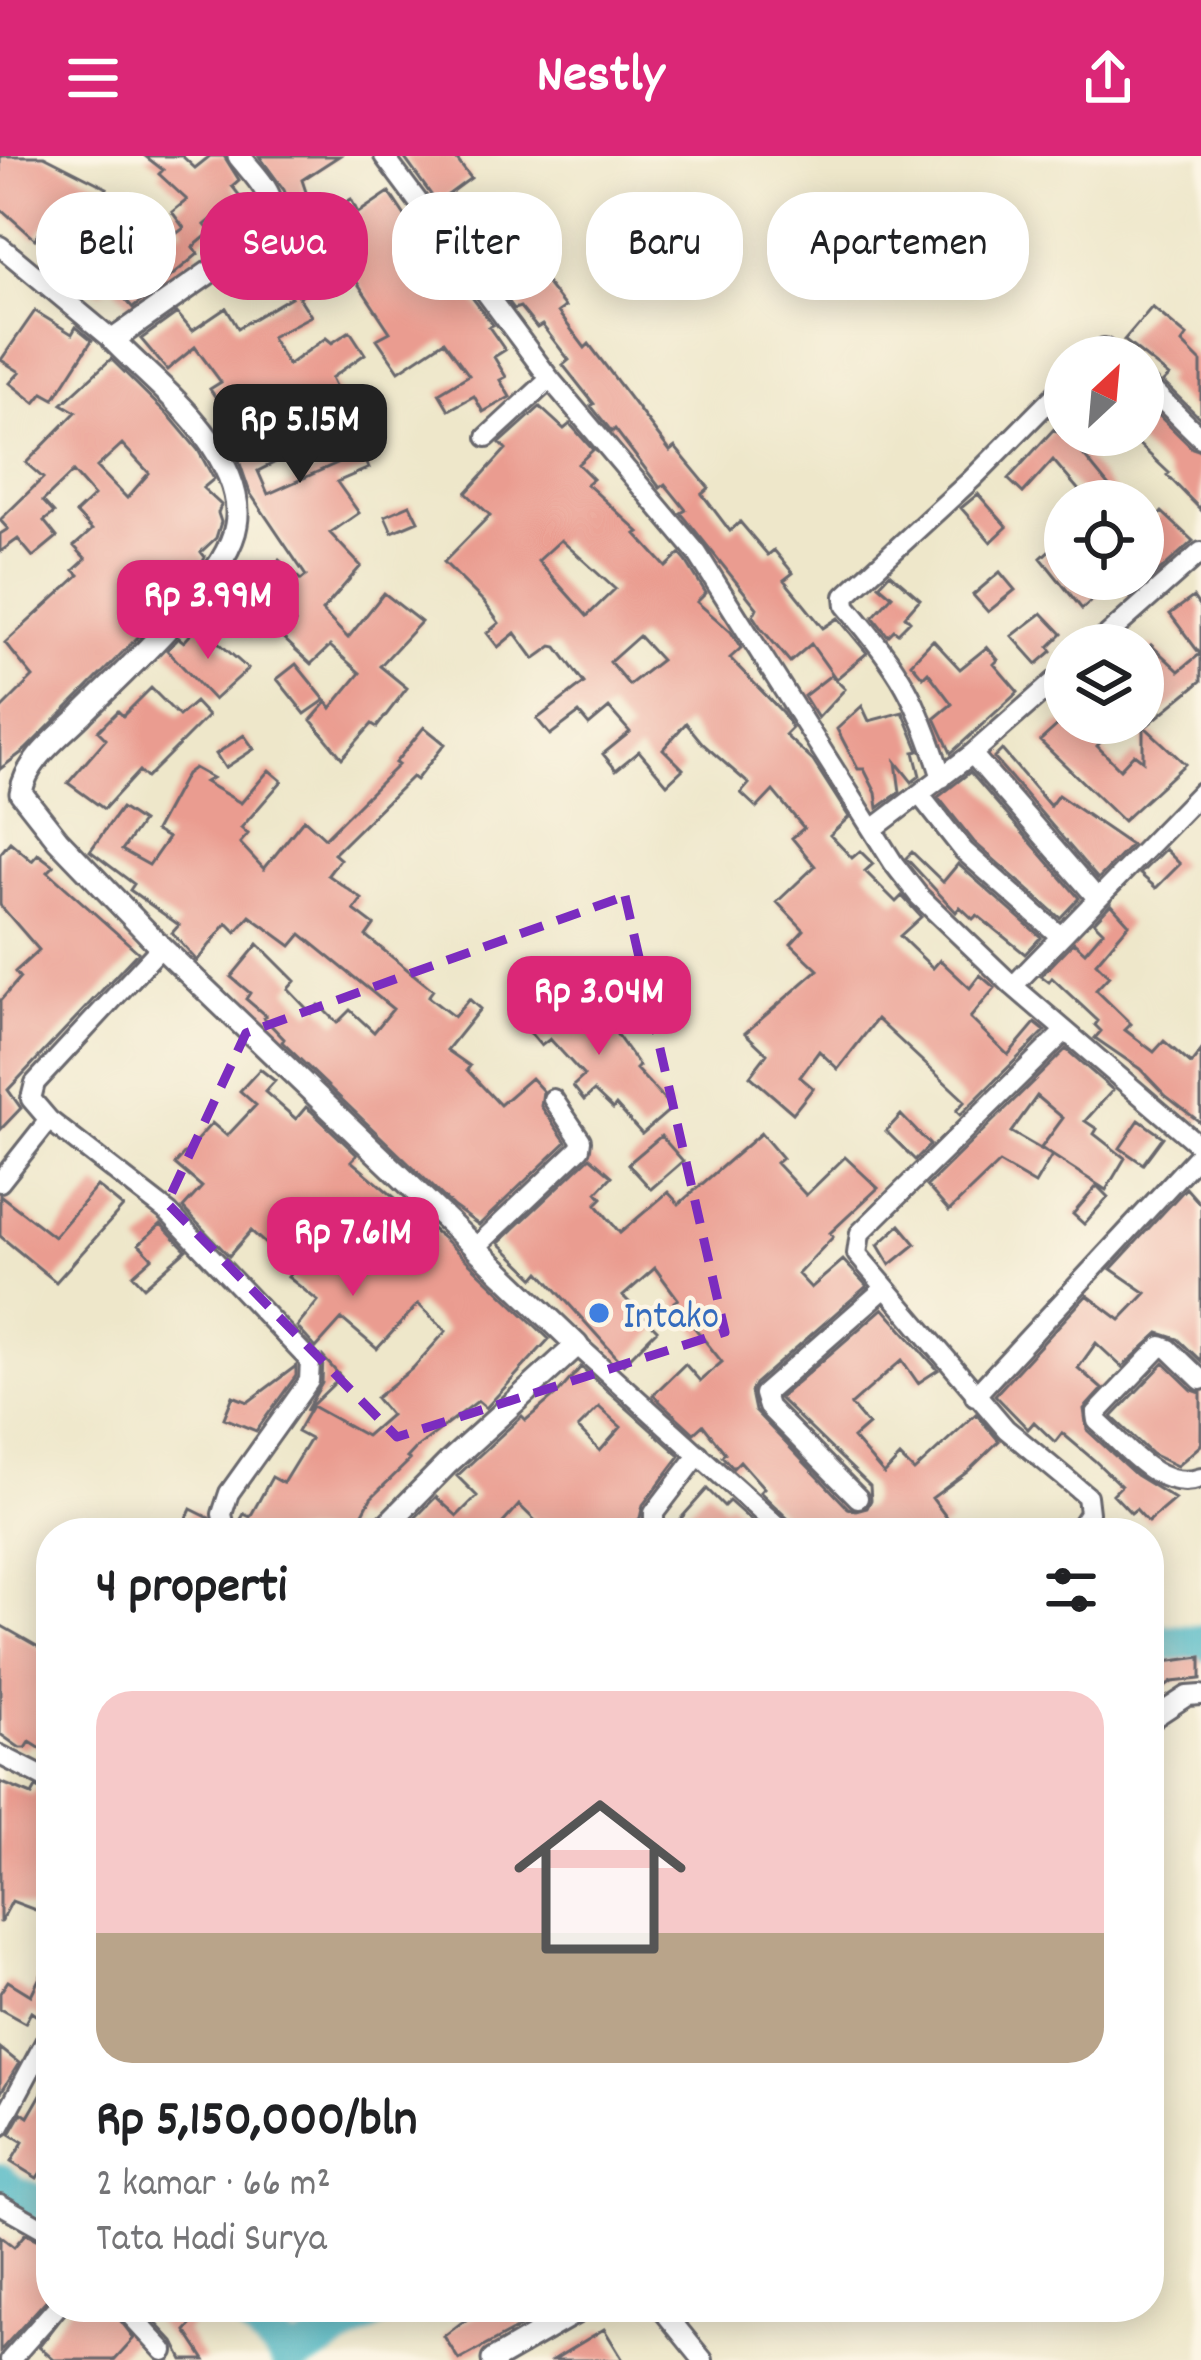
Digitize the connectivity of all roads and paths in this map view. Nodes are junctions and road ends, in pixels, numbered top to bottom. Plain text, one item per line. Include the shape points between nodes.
1 (239, 156) edge
2 (384, 156) edge
3 (0, 246) edge
4 (113, 340) junction
5 (550, 379) junction
6 (1164, 402) edge
7 (1044, 406) edge
8 (487, 437) dead end
9 (1201, 438) edge
10 (1201, 552) edge
11 (1120, 624) edge
12 (1044, 691) edge
13 (972, 754) junction
14 (941, 778) junction
15 (1201, 792) edge
16 (919, 794) junction
17 (10, 796) edge
18 (873, 829) junction
19 (1097, 898) junction
20 (1060, 937) junction
21 (161, 947) junction
22 (1013, 986) junction
23 (1065, 1031) junction
24 (553, 1099) dead end
25 (49, 1120) junction
26 (1201, 1149) edge
27 (0, 1182) edge
28 (477, 1246) junction
29 (885, 1288) junction
30 (577, 1345) junction
31 (1201, 1380) edge
32 (975, 1396) junction
33 (699, 1454) junction
34 (1201, 1478) edge
35 (858, 1498) dead end
36 (223, 1518) edge
37 (394, 1518) edge
38 (654, 1518) edge
39 (769, 1518) edge
40 (1086, 1518) edge
41 (1201, 1695) edge
42 (1164, 1711) edge
43 (0, 1755) edge
44 (36, 1773) edge
45 (36, 2074) edge
46 (0, 2126) edge
47 (0, 2204) edge
48 (36, 2224) edge
49 (44, 2322) edge
50 (137, 2322) edge
51 (559, 2322) edge
52 (672, 2322) edge
53 (164, 2351) dead end
54 (10, 2360) edge
55 (493, 2360) edge
56 (703, 2360) edge

1 - 4 street via 268,192 271,225
2 - 5 street
3 - 4 street
4 - 17 street via 212,445 236,498 235,532 216,571
5 - 8 street
5 - 18 street via 697,553
6 - 9 street
7 - 14 street via 844,596 921,711
10 - 11 street
12 - 13 street
13 - 14 street
13 - 19 street
14 - 16 street
15 - 19 street
16 - 18 street
16 - 20 street via 964,851
17 - 21 street
18 - 22 street via 919,896
19 - 20 street
20 - 22 street
21 - 25 street via 35,1083 31,1099
21 - 28 street
22 - 23 street
23 - 26 street
23 - 29 street via 860,1233 857,1254
24 - 28 street via 580,1148
25 - 27 street
25 - 36 street via 169,1213 310,1361 309,1381 229,1493
26 - 32 street
28 - 30 street
29 - 32 street
29 - 35 street via 764,1394
30 - 33 street
30 - 37 street
31 - 34 street via 1160,1346 1096,1414 1164,1478
32 - 40 street via 1087,1496
33 - 38 street
33 - 39 street
41 - 42 street
43 - 44 street
45 - 46 street
47 - 48 street
49 - 54 street
50 - 53 street
51 - 55 street
52 - 56 street

